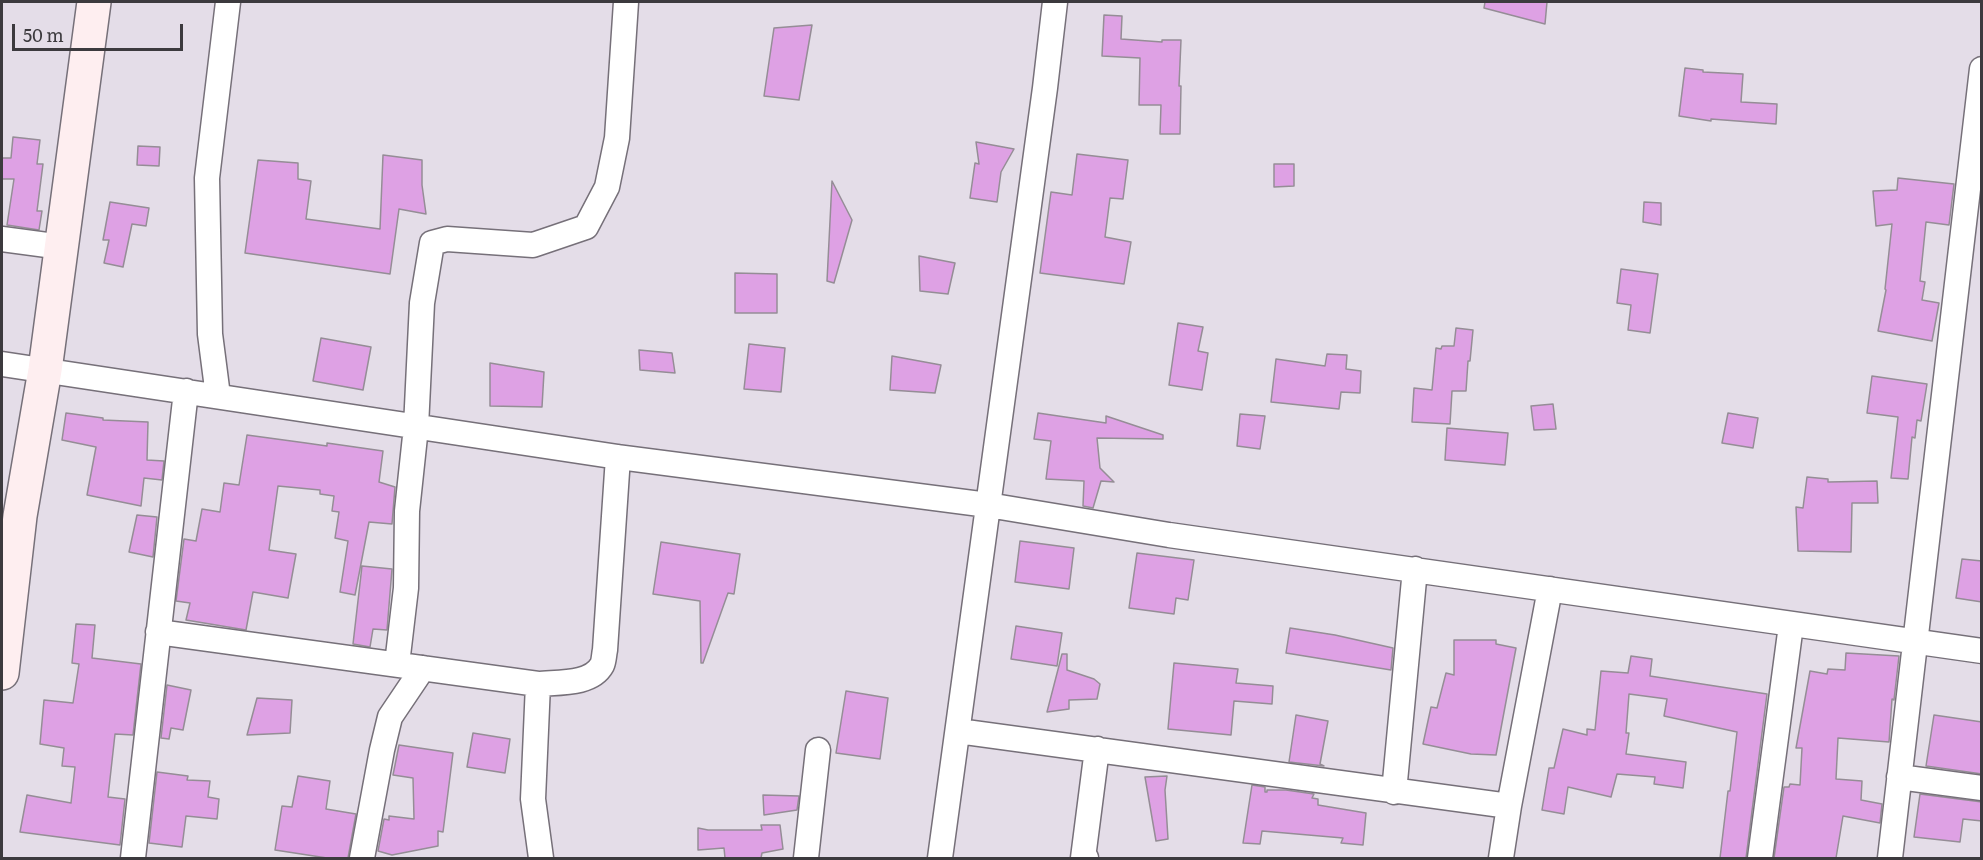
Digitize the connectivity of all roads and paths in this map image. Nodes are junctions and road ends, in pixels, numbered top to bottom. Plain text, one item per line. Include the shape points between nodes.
1 (94, 2) edge
2 (228, 2) edge
3 (626, 2) edge
4 (1054, 2) edge
5 (1982, 69) edge
6 (1976, 164) edge
7 (2, 239) edge
8 (62, 247) junction
9 (2, 364) edge
10 (45, 370) junction
11 (186, 392) junction
12 (218, 396) junction
13 (416, 426) junction
14 (618, 457) junction
15 (988, 505) junction
16 (11, 515) edge
17 (1415, 569) junction
18 (1550, 589) junction
19 (1791, 625) junction
20 (158, 632) junction
21 (1914, 641) junction
22 (1982, 651) edge
23 (397, 664) junction
24 (423, 668) junction
25 (2, 673) edge
26 (538, 684) junction
27 (957, 731) junction
28 (1097, 749) junction
29 (818, 750) dead end
30 (1899, 777) junction
31 (1982, 788) edge
32 (1394, 792) junction
33 (1509, 806) junction
34 (133, 858) edge
35 (362, 858) edge
36 (541, 858) edge
37 (806, 858) edge
38 (940, 858) edge
39 (1084, 858) edge
40 (1501, 858) edge
41 (1760, 858) edge
42 (1890, 858) edge

1 - 8 street
2 - 12 street via 207,178 210,334
3 - 13 street via 617,138 607,187 586,227 533,245 447,239 432,243 422,303
4 - 15 street
5 - 6 street
6 - 21 street
7 - 8 street
8 - 10 street
9 - 10 street
10 - 11 street
10 - 16 street
11 - 12 street
11 - 20 street
12 - 13 street
13 - 14 street
13 - 23 street
14 - 15 street
14 - 26 street via 601,665 582,679
15 - 17 street
15 - 27 street
16 - 25 street
17 - 18 street
17 - 32 street
18 - 19 street
18 - 33 street
19 - 21 street
19 - 41 street
20 - 23 street
20 - 34 street
21 - 22 street
21 - 30 street
23 - 24 street
24 - 26 street
24 - 35 street via 390,717
26 - 36 street via 533,799
27 - 28 street
27 - 38 street
28 - 32 street
28 - 39 street
29 - 37 street
30 - 31 street
30 - 42 street
32 - 33 street
33 - 40 street

